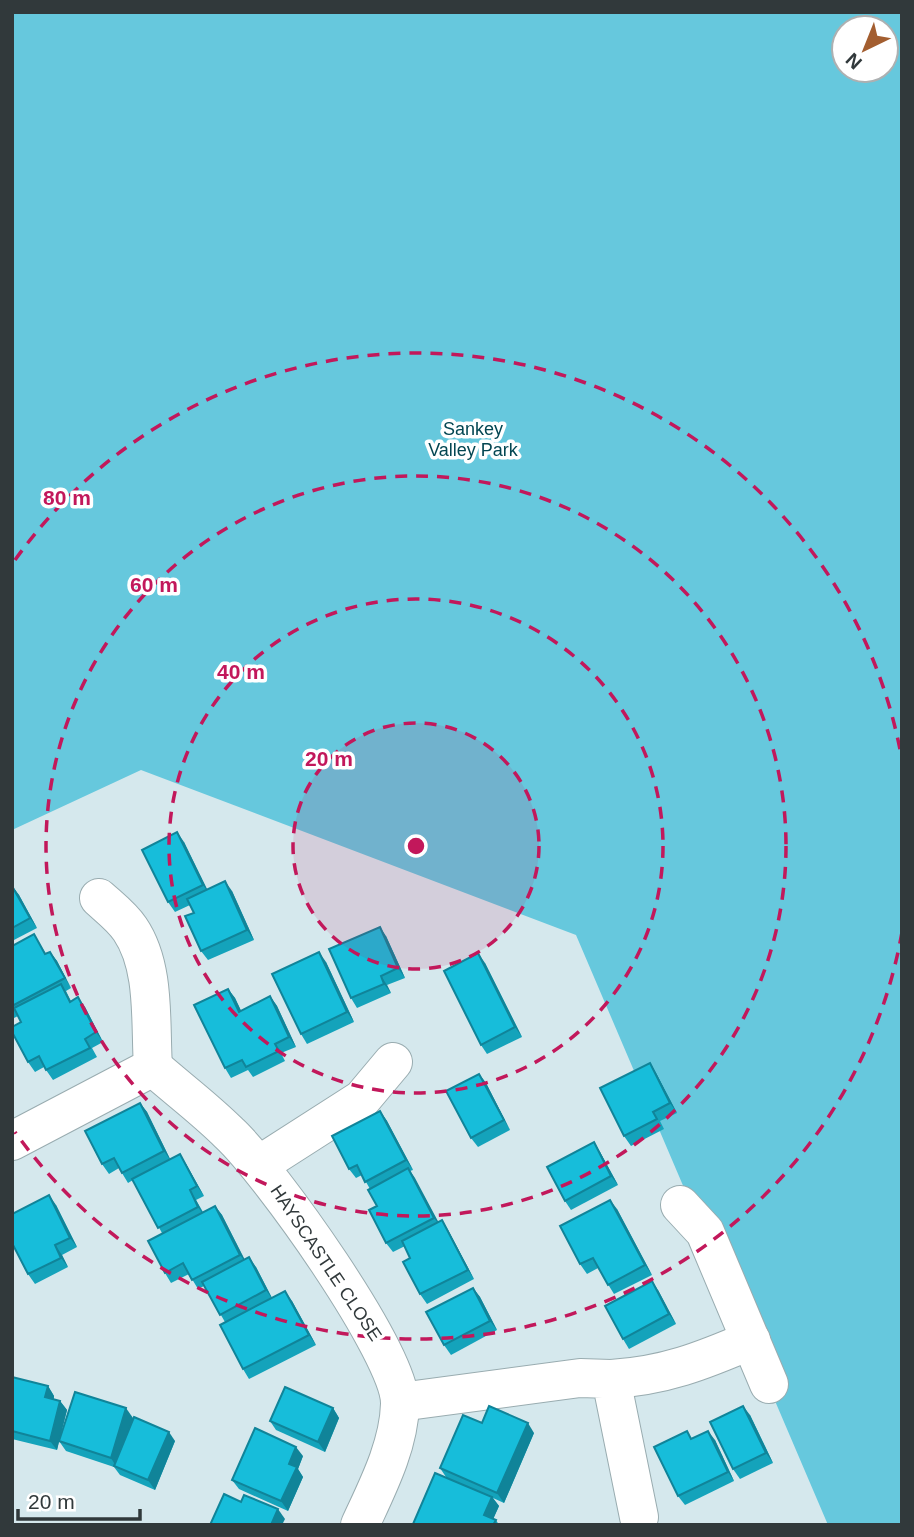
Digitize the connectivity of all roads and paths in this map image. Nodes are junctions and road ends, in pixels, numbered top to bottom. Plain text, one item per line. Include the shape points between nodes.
1 (99, 898) dead end
2 (393, 1062) dead end
3 (153, 1067) junction
4 (12, 1141) edge
5 (259, 1166) junction
6 (680, 1205) dead end
7 (751, 1340) junction
8 (611, 1379) junction
9 (769, 1384) dead end
10 (400, 1402) junction
11 (639, 1517) dead end
12 (360, 1525) edge

1 - 3 street via 130,929 140,947 149,991
2 - 5 street via 362,1099
3 - 4 street
3 - 5 street, HAYSCASTLE CLOSE via 230,1133
5 - 10 street, HAYSCASTLE CLOSE via 373,1331 394,1375
6 - 7 street via 705,1232
7 - 8 street via 650,1377
7 - 9 street
8 - 10 street via 580,1378
8 - 11 street
10 - 12 street, HAYSCASTLE CLOSE via 393,1445

